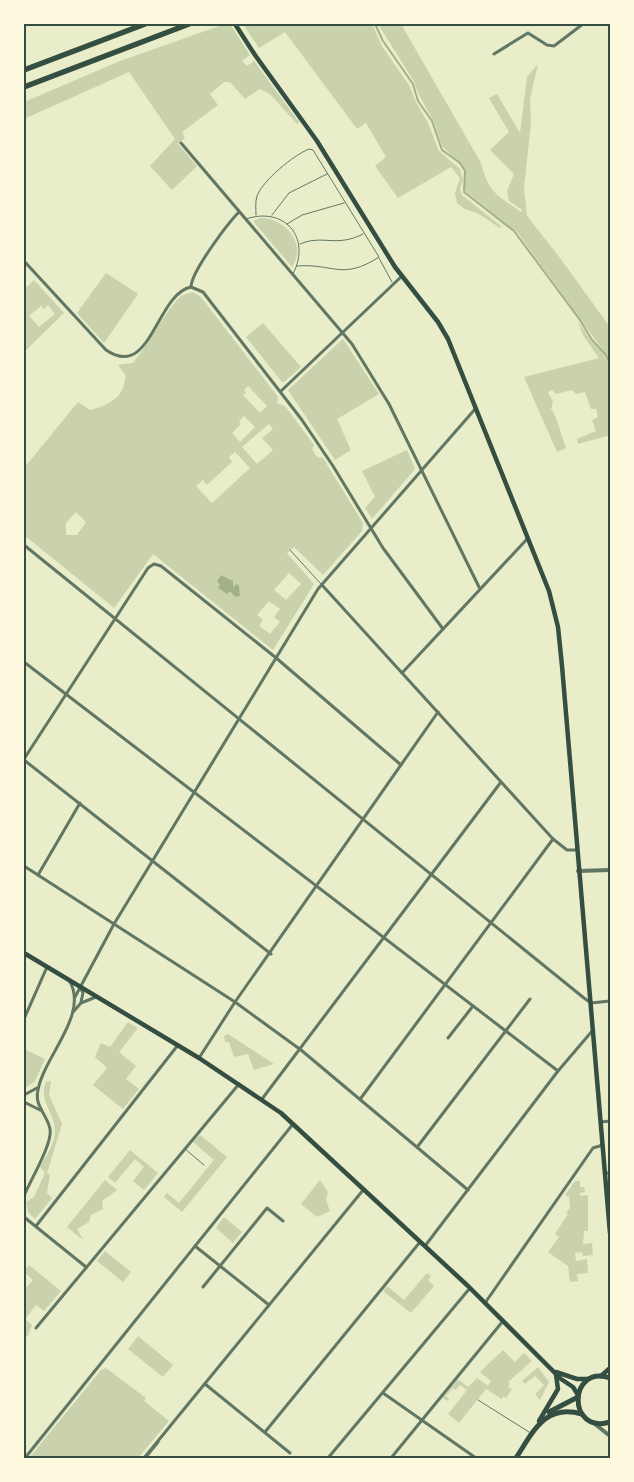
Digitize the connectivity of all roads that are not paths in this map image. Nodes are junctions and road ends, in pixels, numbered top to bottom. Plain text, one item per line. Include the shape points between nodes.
1 (145, 24) edge
2 (189, 24) edge
3 (235, 24) edge
4 (583, 24) edge
5 (494, 54) dead end
6 (24, 70) edge
7 (24, 87) edge
8 (181, 143) dead end
9 (328, 174) junction
10 (345, 203) junction
11 (239, 212) junction
12 (256, 215) junction
13 (271, 216) junction
14 (246, 219) junction
15 (287, 224) junction
16 (364, 233) junction
17 (299, 245) junction
18 (379, 257) junction
19 (24, 261) edge
20 (297, 266) junction
21 (293, 274) junction
22 (402, 276) junction
23 (393, 283) junction
24 (191, 288) junction
25 (343, 333) junction
26 (281, 392) junction
27 (476, 408) junction
28 (421, 470) junction
29 (371, 528) junction
30 (528, 537) junction
31 (24, 544) edge
32 (290, 550) dead end
33 (322, 585) junction
34 (480, 589) junction
35 (114, 618) junction
36 (443, 629) junction
37 (276, 658) junction
38 (24, 662) edge
39 (402, 673) junction
40 (66, 694) junction
41 (438, 712) junction
42 (238, 718) junction
43 (24, 760) edge
44 (401, 765) junction
45 (502, 782) junction
46 (193, 792) junction
47 (80, 803) junction
48 (364, 820) junction
49 (553, 839) junction
50 (576, 850) junction
51 (153, 859) junction
52 (24, 866) edge
53 (610, 870) edge
54 (578, 871) junction
55 (431, 874) junction
56 (38, 875) junction
57 (317, 887) junction
58 (491, 923) junction
59 (114, 924) junction
60 (384, 938) junction
61 (24, 953) edge
62 (271, 954) junction
63 (47, 967) junction
64 (68, 979) junction
65 (445, 985) junction
66 (80, 986) junction
67 (75, 996) junction
68 (97, 996) junction
69 (530, 999) dead end
70 (610, 1001) edge
71 (235, 1002) junction
72 (80, 1003) junction
73 (591, 1003) junction
74 (473, 1006) junction
75 (73, 1013) junction
76 (24, 1019) edge
77 (593, 1030) junction
78 (506, 1031) junction
79 (448, 1038) dead end
80 (594, 1038) junction
81 (585, 1039) junction
82 (178, 1045) junction
83 (301, 1050) junction
84 (199, 1058) junction
85 (558, 1071) junction
86 (239, 1084) junction
87 (38, 1088) junction
88 (24, 1095) edge
89 (361, 1098) junction
90 (262, 1099) junction
91 (24, 1102) edge
92 (40, 1110) junction
93 (610, 1121) edge
94 (601, 1122) junction
95 (294, 1124) junction
96 (603, 1145) junction
97 (418, 1146) junction
98 (185, 1149) junction
99 (204, 1165) dead end
100 (608, 1173) edge
101 (364, 1189) junction
102 (468, 1190) junction
103 (24, 1196) edge
104 (24, 1217) edge
105 (282, 1221) dead end
106 (610, 1223) edge
107 (36, 1226) junction
108 (610, 1233) edge
109 (420, 1242) junction
110 (195, 1246) junction
111 (425, 1246) junction
112 (220, 1266) junction
113 (86, 1267) junction
114 (204, 1287) dead end
115 (470, 1288) junction
116 (485, 1303) junction
117 (269, 1305) junction
118 (503, 1320) junction
119 (36, 1328) dead end
120 (610, 1368) edge
121 (554, 1371) junction
122 (601, 1376) junction
123 (590, 1378) junction
124 (610, 1378) edge
125 (205, 1384) junction
126 (383, 1393) junction
127 (578, 1396) junction
128 (478, 1400) dead end
129 (582, 1414) junction
130 (422, 1420) junction
131 (538, 1422) junction
132 (594, 1422) junction
133 (610, 1422) edge
134 (265, 1432) junction
135 (533, 1432) junction
136 (610, 1436) edge
137 (290, 1453) dead end
138 (25, 1458) edge
139 (144, 1458) edge
140 (328, 1458) edge
141 (392, 1458) edge
142 (476, 1458) edge
143 (516, 1458) edge

1 - 6 highway
2 - 7 highway
3 - 22 main road via 317,141
4 - 5 street via 557,45 547,45 528,33
8 - 11 street
9 - 10 lane
9 - 12 lane via 314,150 310,148 300,153 261,190 256,201
9 - 13 lane via 289,193
10 - 15 lane via 302,215
10 - 16 lane
11 - 14 street
11 - 24 street via 200,265
12 - 13 lane
12 - 14 lane
13 - 15 lane
14 - 21 street
15 - 17 lane
16 - 17 lane via 346,242 310,240
16 - 18 lane
17 - 20 lane
18 - 20 lane via 344,271 314,264
18 - 23 lane
19 - 24 street via 106,350 122,358 140,350 176,296
20 - 21 lane
21 - 25 street
22 - 23 street
22 - 27 main road via 444,331
23 - 25 street
24 - 26 street via 199,289 208,296
25 - 26 street
25 - 28 street via 381,390
26 - 29 street via 322,449
27 - 28 street
27 - 30 main road
28 - 29 street
28 - 34 street
29 - 33 street
29 - 36 street
30 - 34 street
30 - 50 main road via 549,591 558,627
31 - 35 street
32 - 33 lane
33 - 37 street
33 - 39 street
34 - 36 street
35 - 37 street via 154,564 161,566
35 - 40 street
35 - 42 street
36 - 39 street
37 - 42 street
37 - 44 street
38 - 40 street
39 - 41 street
40 - 43 street
40 - 46 street
41 - 44 street
41 - 45 street
42 - 46 street
42 - 48 street
43 - 47 street
44 - 48 street
45 - 49 street
45 - 55 street
46 - 51 street
46 - 57 street
47 - 51 street
47 - 56 street
48 - 55 street
48 - 57 street
49 - 50 street via 567,850
49 - 58 street
50 - 54 main road
51 - 59 street
51 - 62 street
52 - 56 street
53 - 54 street
54 - 73 main road
55 - 58 street
55 - 60 street
56 - 59 street
57 - 60 street
57 - 62 street
58 - 65 street
58 - 73 street
59 - 66 street
59 - 71 street
60 - 65 street
60 - 83 street
61 - 63 main road
62 - 71 street
63 - 64 main road
63 - 76 street
64 - 66 main road
64 - 67 street
65 - 74 street
65 - 89 street
66 - 67 street
66 - 68 main road
66 - 72 street via 83,993
67 - 75 street
68 - 72 street
68 - 82 main road
69 - 78 street
70 - 73 street
71 - 83 street
71 - 84 street
72 - 75 street
73 - 77 main road
74 - 78 street
74 - 79 street
75 - 87 street
77 - 80 main road
77 - 81 street
78 - 85 street
78 - 97 street
80 - 81 street
80 - 94 main road
81 - 85 street
82 - 84 main road
82 - 107 street
83 - 89 street
83 - 90 street
84 - 86 main road
85 - 102 street
86 - 90 main road
86 - 98 street
87 - 88 street
87 - 92 street
89 - 97 street
90 - 95 main road
91 - 92 street
92 - 103 street via 50,1135
93 - 94 street
94 - 96 main road
95 - 101 main road
95 - 110 street
96 - 100 main road
96 - 116 street via 593,1148
97 - 102 street
98 - 99 lane
98 - 113 street
100 - 106 main road
101 - 109 main road
101 - 117 street
102 - 111 street
104 - 107 street
105 - 112 street via 267,1208
106 - 108 main road
107 - 113 street
109 - 111 main road
109 - 134 street
110 - 112 street
110 - 138 street
111 - 115 main road
112 - 114 street
112 - 117 street
113 - 119 street
115 - 116 main road
115 - 126 street
116 - 118 main road
117 - 125 street
118 - 121 main road
118 - 130 street
120 - 122 main road
121 - 123 main road via 577,1379
121 - 127 main road
121 - 131 main road via 558,1389
122 - 123 main road
122 - 124 main road
123 - 127 main road
125 - 134 street
125 - 139 street
126 - 130 street
126 - 140 street
127 - 129 main road
127 - 131 main road
128 - 135 lane
129 - 132 main road
129 - 135 main road via 558,1412 545,1419
130 - 141 street
130 - 142 street
131 - 135 main road
132 - 133 main road
132 - 136 street
134 - 137 street
135 - 143 main road

